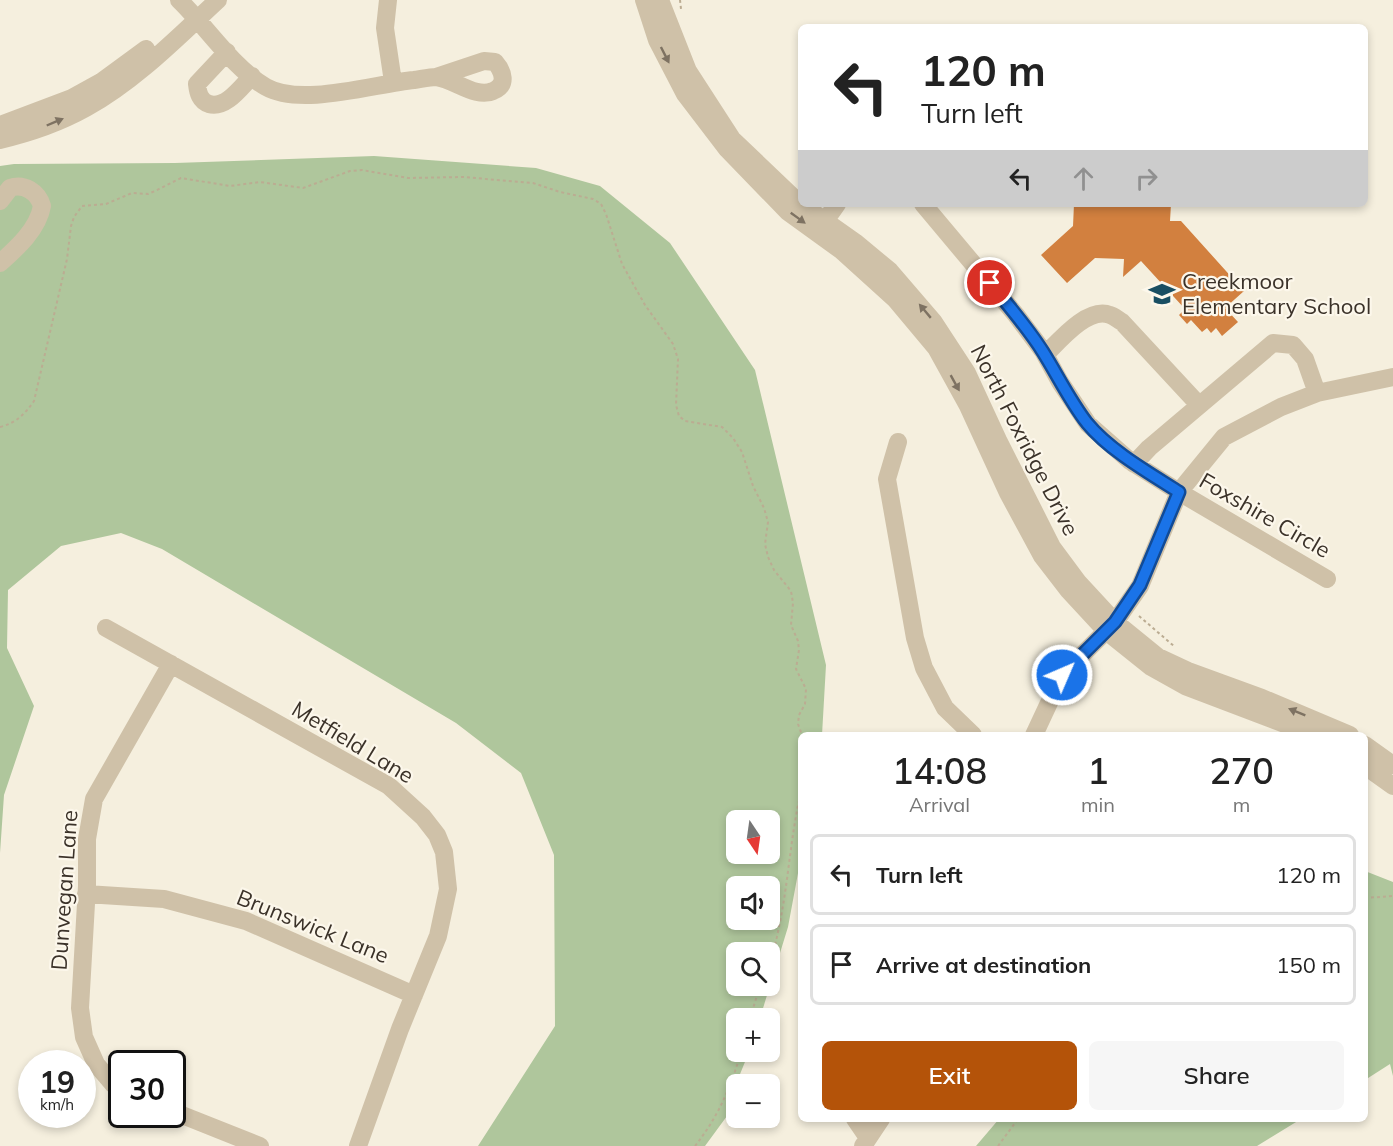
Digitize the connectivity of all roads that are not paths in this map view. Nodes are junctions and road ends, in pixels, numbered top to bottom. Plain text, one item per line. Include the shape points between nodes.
1 (218, 0) edge
2 (388, 0) edge
3 (644, 0) edge
4 (660, 0) edge
5 (191, 7) edge
6 (227, 52) junction
7 (252, 76) junction
8 (436, 77) dead end
9 (393, 82) junction
10 (0, 125) edge
11 (0, 140) edge
12 (0, 201) edge
13 (798, 202) edge
14 (803, 207) edge
15 (835, 207) edge
16 (926, 207) edge
17 (821, 226) junction
18 (0, 263) edge
19 (1045, 355) junction
20 (1393, 377) edge
21 (1317, 393) junction
22 (1198, 405) junction
23 (898, 442) dead end
24 (1134, 464) junction
25 (1179, 492) junction
26 (1327, 579) dead end
27 (1110, 627) junction
28 (106, 628) dead end
29 (171, 664) junction
30 (970, 732) edge
31 (1035, 732) edge
32 (1306, 732) edge
33 (1343, 732) edge
34 (1368, 747) edge
35 (1393, 765) edge
36 (1368, 768) edge
37 (1393, 786) edge
38 (86, 894) junction
39 (414, 995) junction
40 (108, 1078) edge
41 (186, 1117) edge
42 (856, 1122) edge
43 (879, 1122) edge
44 (866, 1142) edge
45 (260, 1146) edge
46 (358, 1146) edge

1 - 5 street
2 - 9 street via 385,28
3 -> 17 street, North Foxridge Drive via 657,40 685,94 733,156 788,212
4 - 13 street, North Foxridge Drive via 688,71 732,139
5 - 6 street
5 - 10 street via 140,55 101,82 72,98
11 -> 5 street via 47,126 86,108 146,64
6 - 7 street
6 - 7 street via 197,84 205,103 224,103
7 - 9 street via 286,95 311,95
8 - 9 street
12 - 18 street via 10,188 21,186 37,195 42,206 26,237
14 - 17 street, North Foxridge Drive
15 - 17 street
16 - 19 street, Foxshire Circle via 1017,315
17 - 27 street, North Foxridge Drive via 855,242 890,271 933,321 967,373 1052,547
19 - 22 street via 1081,321 1097,313 1109,314 1122,322
19 - 24 street, Foxshire Circle via 1089,424
20 - 21 street
21 - 22 street via 1305,360 1293,345 1273,343
21 - 25 street via 1224,437
22 - 24 street
23 - 30 street via 887,479 915,638 924,668 945,708
24 - 25 street, Foxshire Circle
25 - 26 street, Foxshire Circle
25 - 27 street via 1140,585
27 - 31 street via 1062,675
27 - 32 street, North Foxridge Drive via 1151,667 1185,686
33 -> 27 street, North Foxridge Drive via 1188,671
28 - 29 street, Metfield Lane
29 - 38 street, Dunvegan Lane via 94,799 87,839
29 - 39 street, Metfield Lane via 389,786 423,816 437,835 444,852 448,889 438,936
34 - 35 street
36 - 37 street
38 - 39 street, Brunswick Lane via 164,899 246,921
38 - 40 street, Dunvegan Lane via 80,1008 84,1037 96,1064
39 - 46 street, Metfield Lane
41 - 45 street
42 - 44 street
43 - 44 street

